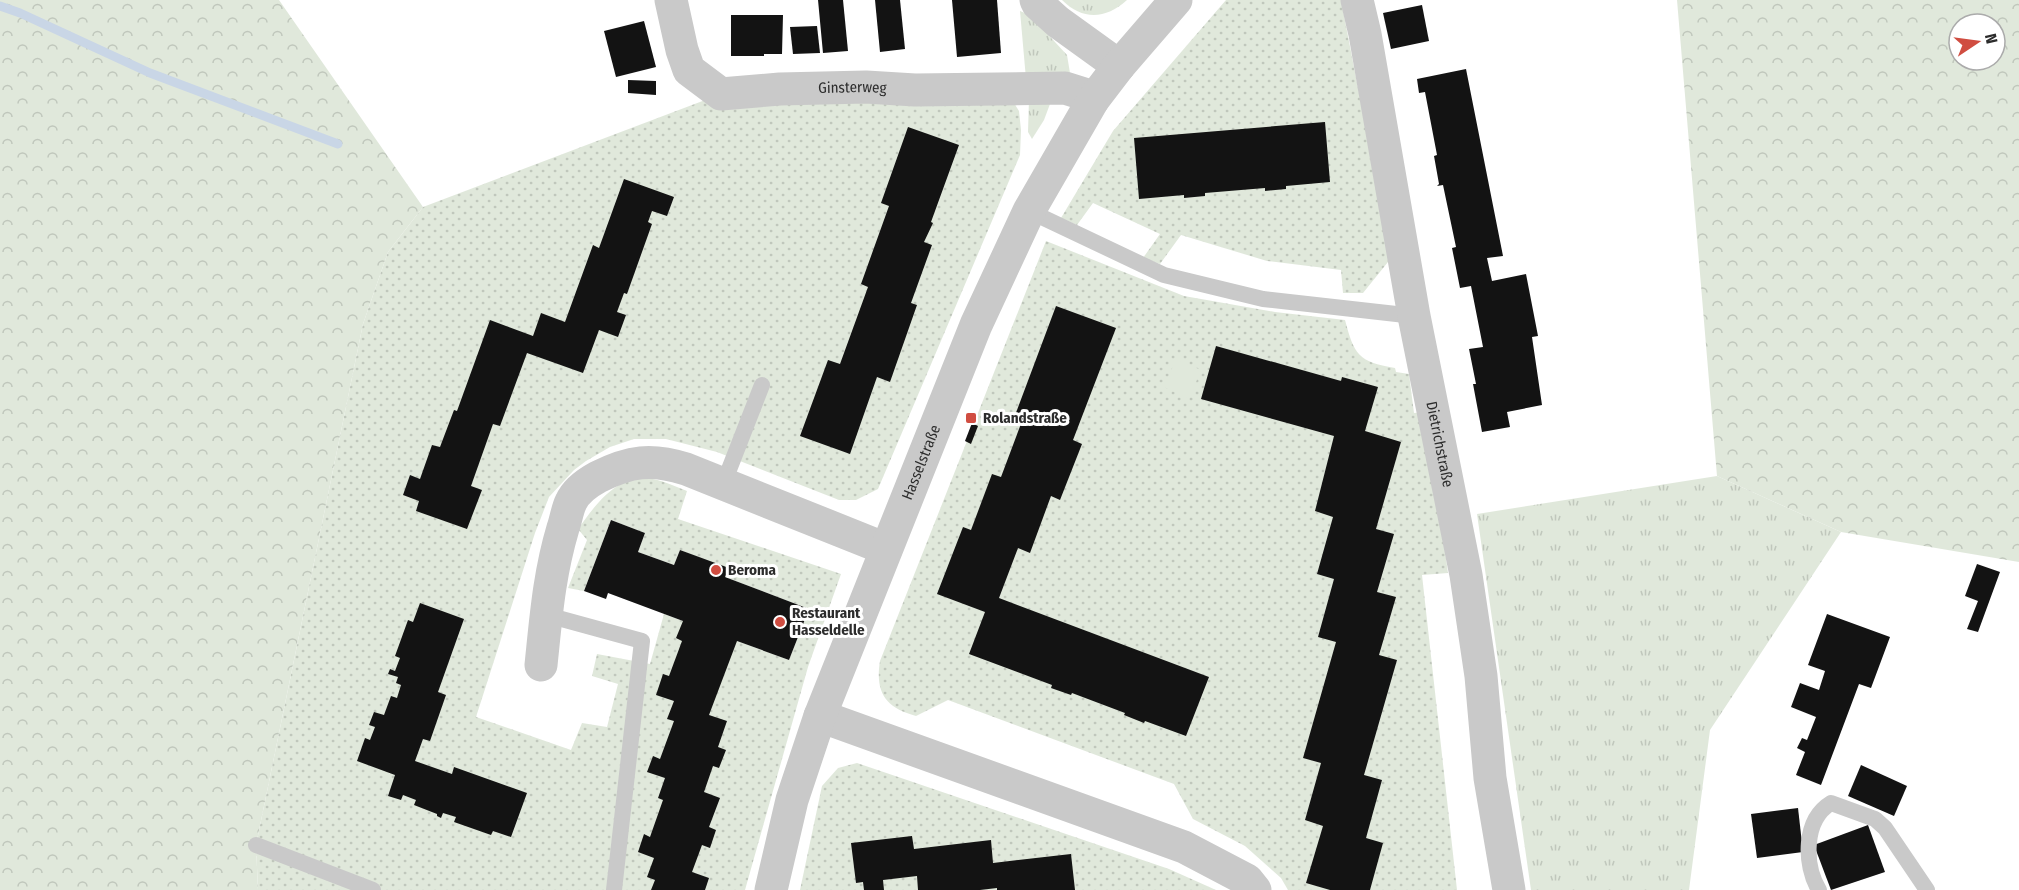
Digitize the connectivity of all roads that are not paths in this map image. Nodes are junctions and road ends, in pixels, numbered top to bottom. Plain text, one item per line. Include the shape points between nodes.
1 (672, 0) edge
2 (1036, 0) edge
3 (1176, 0) edge
4 (1357, 0) edge
5 (1119, 66) junction
6 (1093, 100) junction
7 (1029, 211) junction
8 (1414, 316) junction
9 (762, 385) dead end
10 (723, 485) junction
11 (886, 549) junction
12 (547, 615) junction
13 (541, 664) dead end
14 (820, 716) junction
15 (256, 845) dead end
16 (374, 890) edge
17 (614, 890) edge
18 (771, 890) edge
19 (1255, 890) edge
20 (1509, 890) edge
21 (1819, 890) edge
22 (1927, 890) edge

1 - 6 street, Ginsterweg via 689,70 721,94 866,87 1065,88
2 - 5 street via 1058,22
3 - 5 street, Hasselstraße
4 - 8 street, Dietrichstraße
5 - 6 street, Hasselstraße
6 - 7 street, Hasselstraße
7 - 8 lane via 1164,275 1263,299
7 - 11 street, Hasselstraße via 976,325
8 - 20 street, Dietrichstraße via 1466,576 1481,676 1490,778
9 - 10 lane
10 - 11 street
10 - 12 street via 686,469 652,462 635,462 586,483 571,501 553,566
11 - 14 street, Hasselstraße
12 - 13 street
12 - 17 lane via 642,641
14 - 18 street, Hasselstraße via 792,800
14 - 19 street via 1184,847 1247,880
15 - 16 lane
21 - 22 lane via 1811,872 1811,832 1821,809 1831,803 1875,819 1885,828

